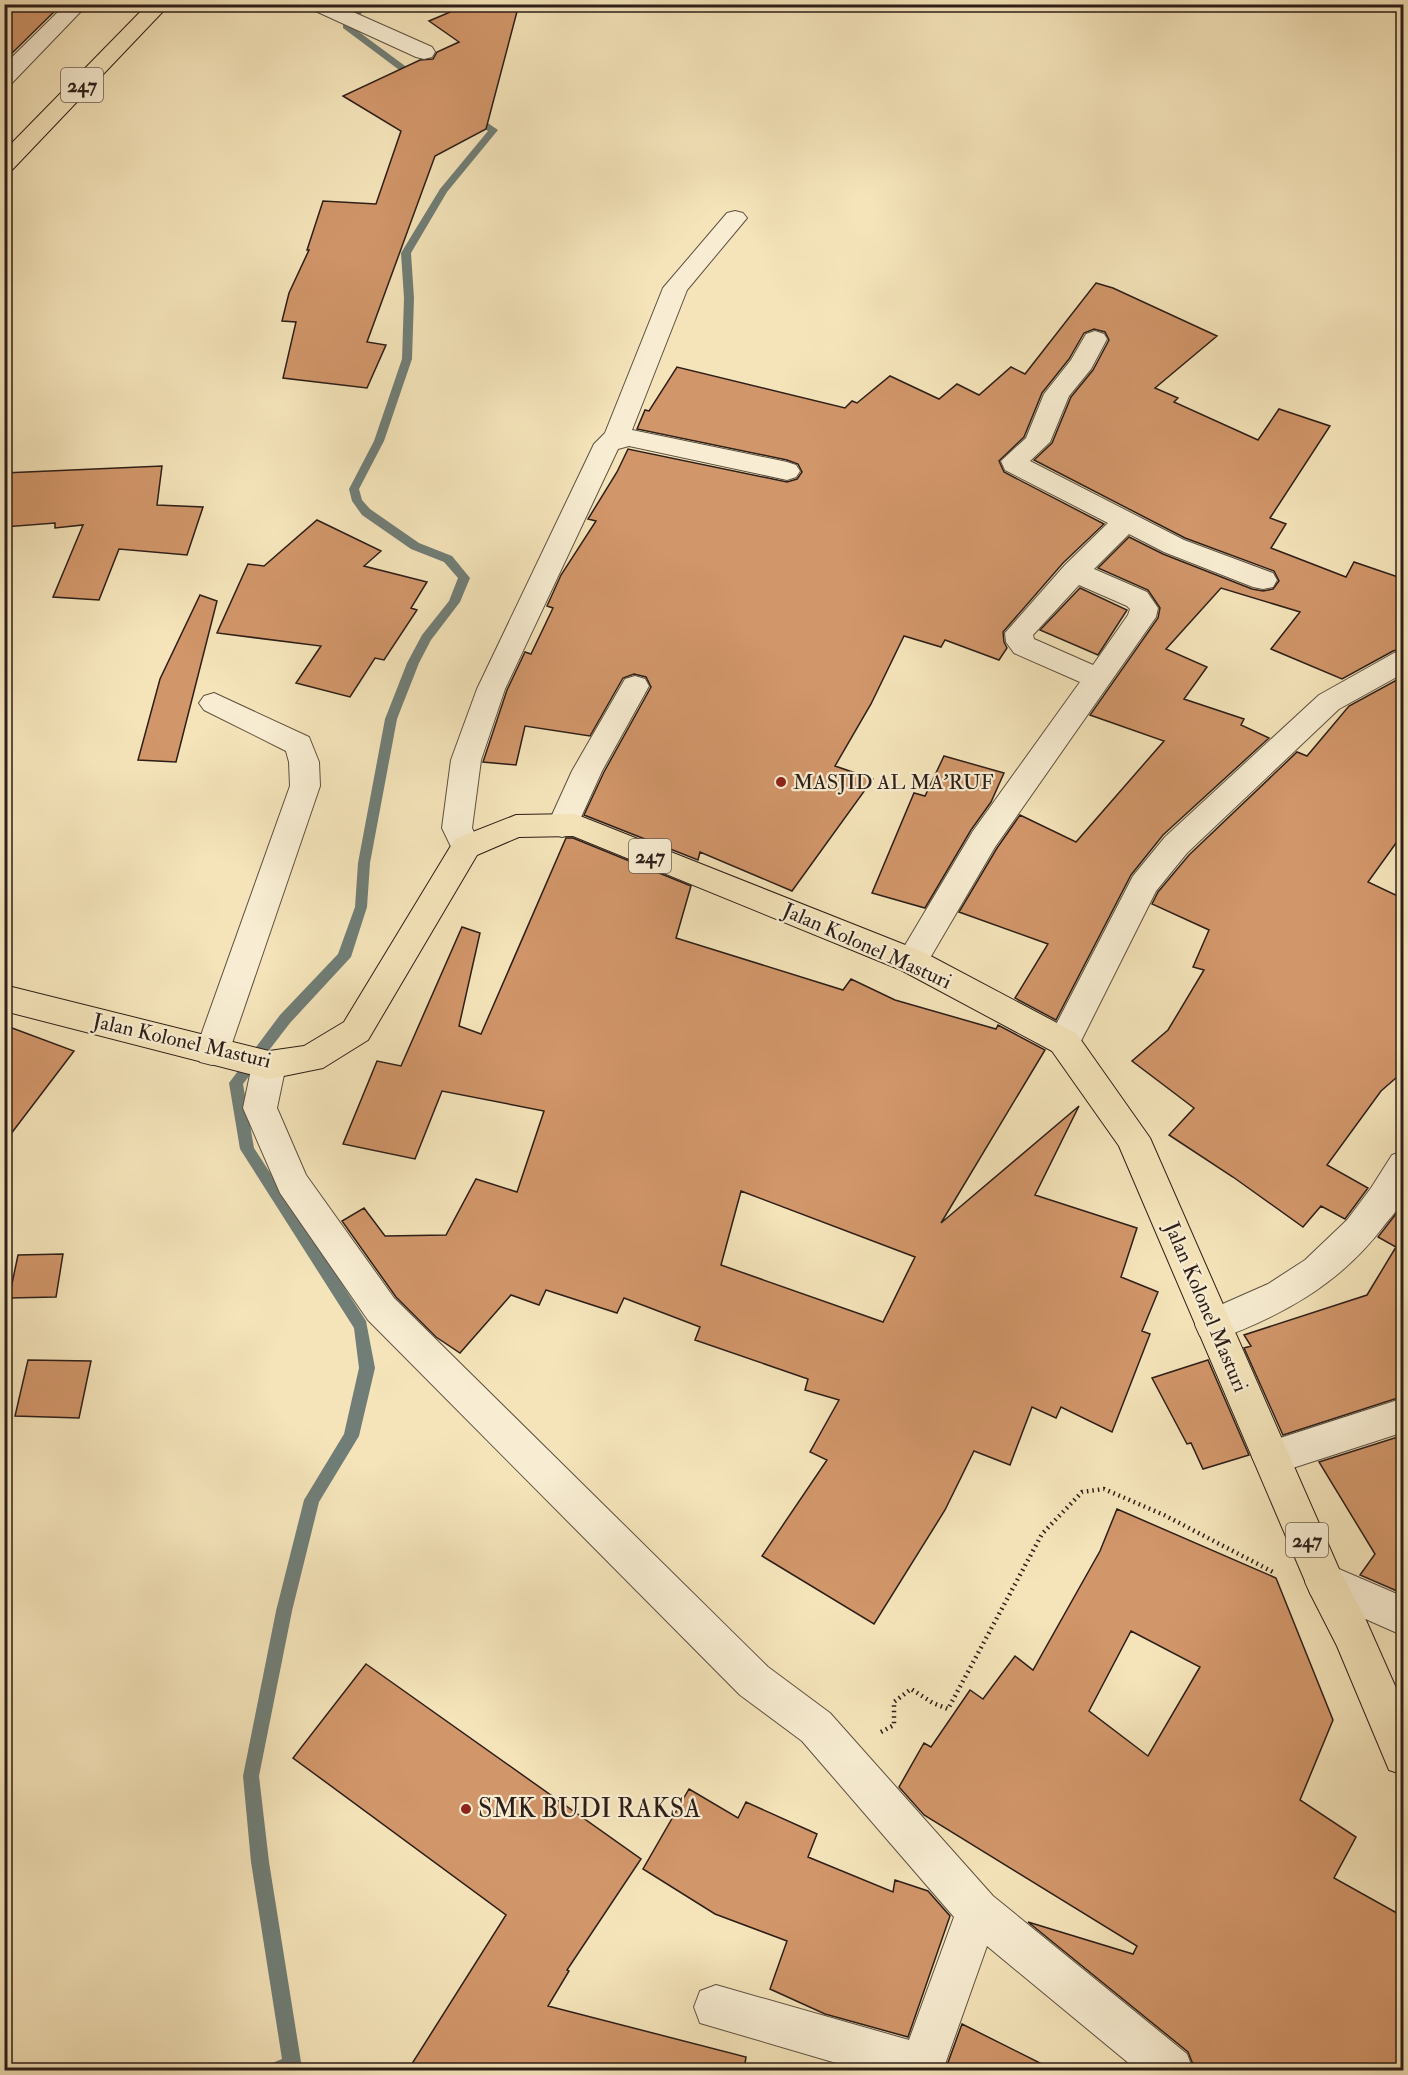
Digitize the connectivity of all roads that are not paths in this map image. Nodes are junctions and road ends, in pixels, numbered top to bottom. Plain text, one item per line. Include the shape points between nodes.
1 (78, 4) edge
2 (160, 4) edge
3 (316, 4) edge
4 (423, 52) dead end
5 (4, 78) edge
6 (4, 165) edge
7 (735, 218) dead end
8 (1095, 339) dead end
9 (616, 438) junction
10 (787, 471) dead end
11 (1126, 521) junction
12 (1076, 572) junction
13 (1263, 580) dead end
14 (1404, 660) edge
15 (1097, 678) junction
16 (635, 686) dead end
17 (214, 703) dead end
18 (562, 825) junction
19 (466, 847) junction
20 (912, 961) junction
21 (4, 998) edge
22 (1064, 1042) junction
23 (212, 1052) junction
24 (269, 1065) junction
25 (1404, 1165) edge
26 (1213, 1325) junction
27 (1404, 1415) edge
28 (1271, 1457) junction
29 (1325, 1582) junction
30 (1404, 1617) edge
31 (1404, 1755) edge
32 (978, 1911) junction
33 (716, 2007) dead end
34 (921, 2068) edge
35 (1172, 2070) edge

1 - 5 street
2 - 6 main road, 247
3 - 4 street
7 - 9 street via 675,288
8 - 11 street via 1057,394 1037,442 1014,464
9 - 10 street
9 - 19 street via 607,444 491,689 466,760 457,828
11 - 12 street
11 - 13 street via 1174,546
12 - 15 street via 1137,599 1144,608 1142,617
12 - 15 street via 1019,633 1024,646
14 - 22 street via 1329,702 1176,845 1144,884
15 - 20 street via 984,839
16 - 18 street
17 - 23 street via 300,745 305,786
18 - 19 main road, Jalan Kolonel Masturi / 247 via 516,826
18 - 20 main road, Jalan Kolonel Masturi / 247 via 575,825
19 - 24 main road, Jalan Kolonel Masturi via 356,1031 311,1058
20 - 22 main road, Jalan Kolonel Masturi / 247
21 - 23 main road, Jalan Kolonel Masturi
22 - 26 main road, Jalan Kolonel Masturi / 247 via 1133,1138
23 - 24 main road, Jalan Kolonel Masturi
24 - 32 street via 260,1108 292,1183 381,1310 754,1681 816,1727
25 - 26 street via 1383,1203 1350,1242 1301,1283
26 - 28 main road, Jalan Kolonel Masturi / 247
27 - 28 street
28 - 29 main road, Jalan Kolonel Masturi / 247
29 - 30 street
29 - 31 main road, Jalan Kolonel Masturi / 247
32 - 34 street
32 - 35 street
33 - 34 street

